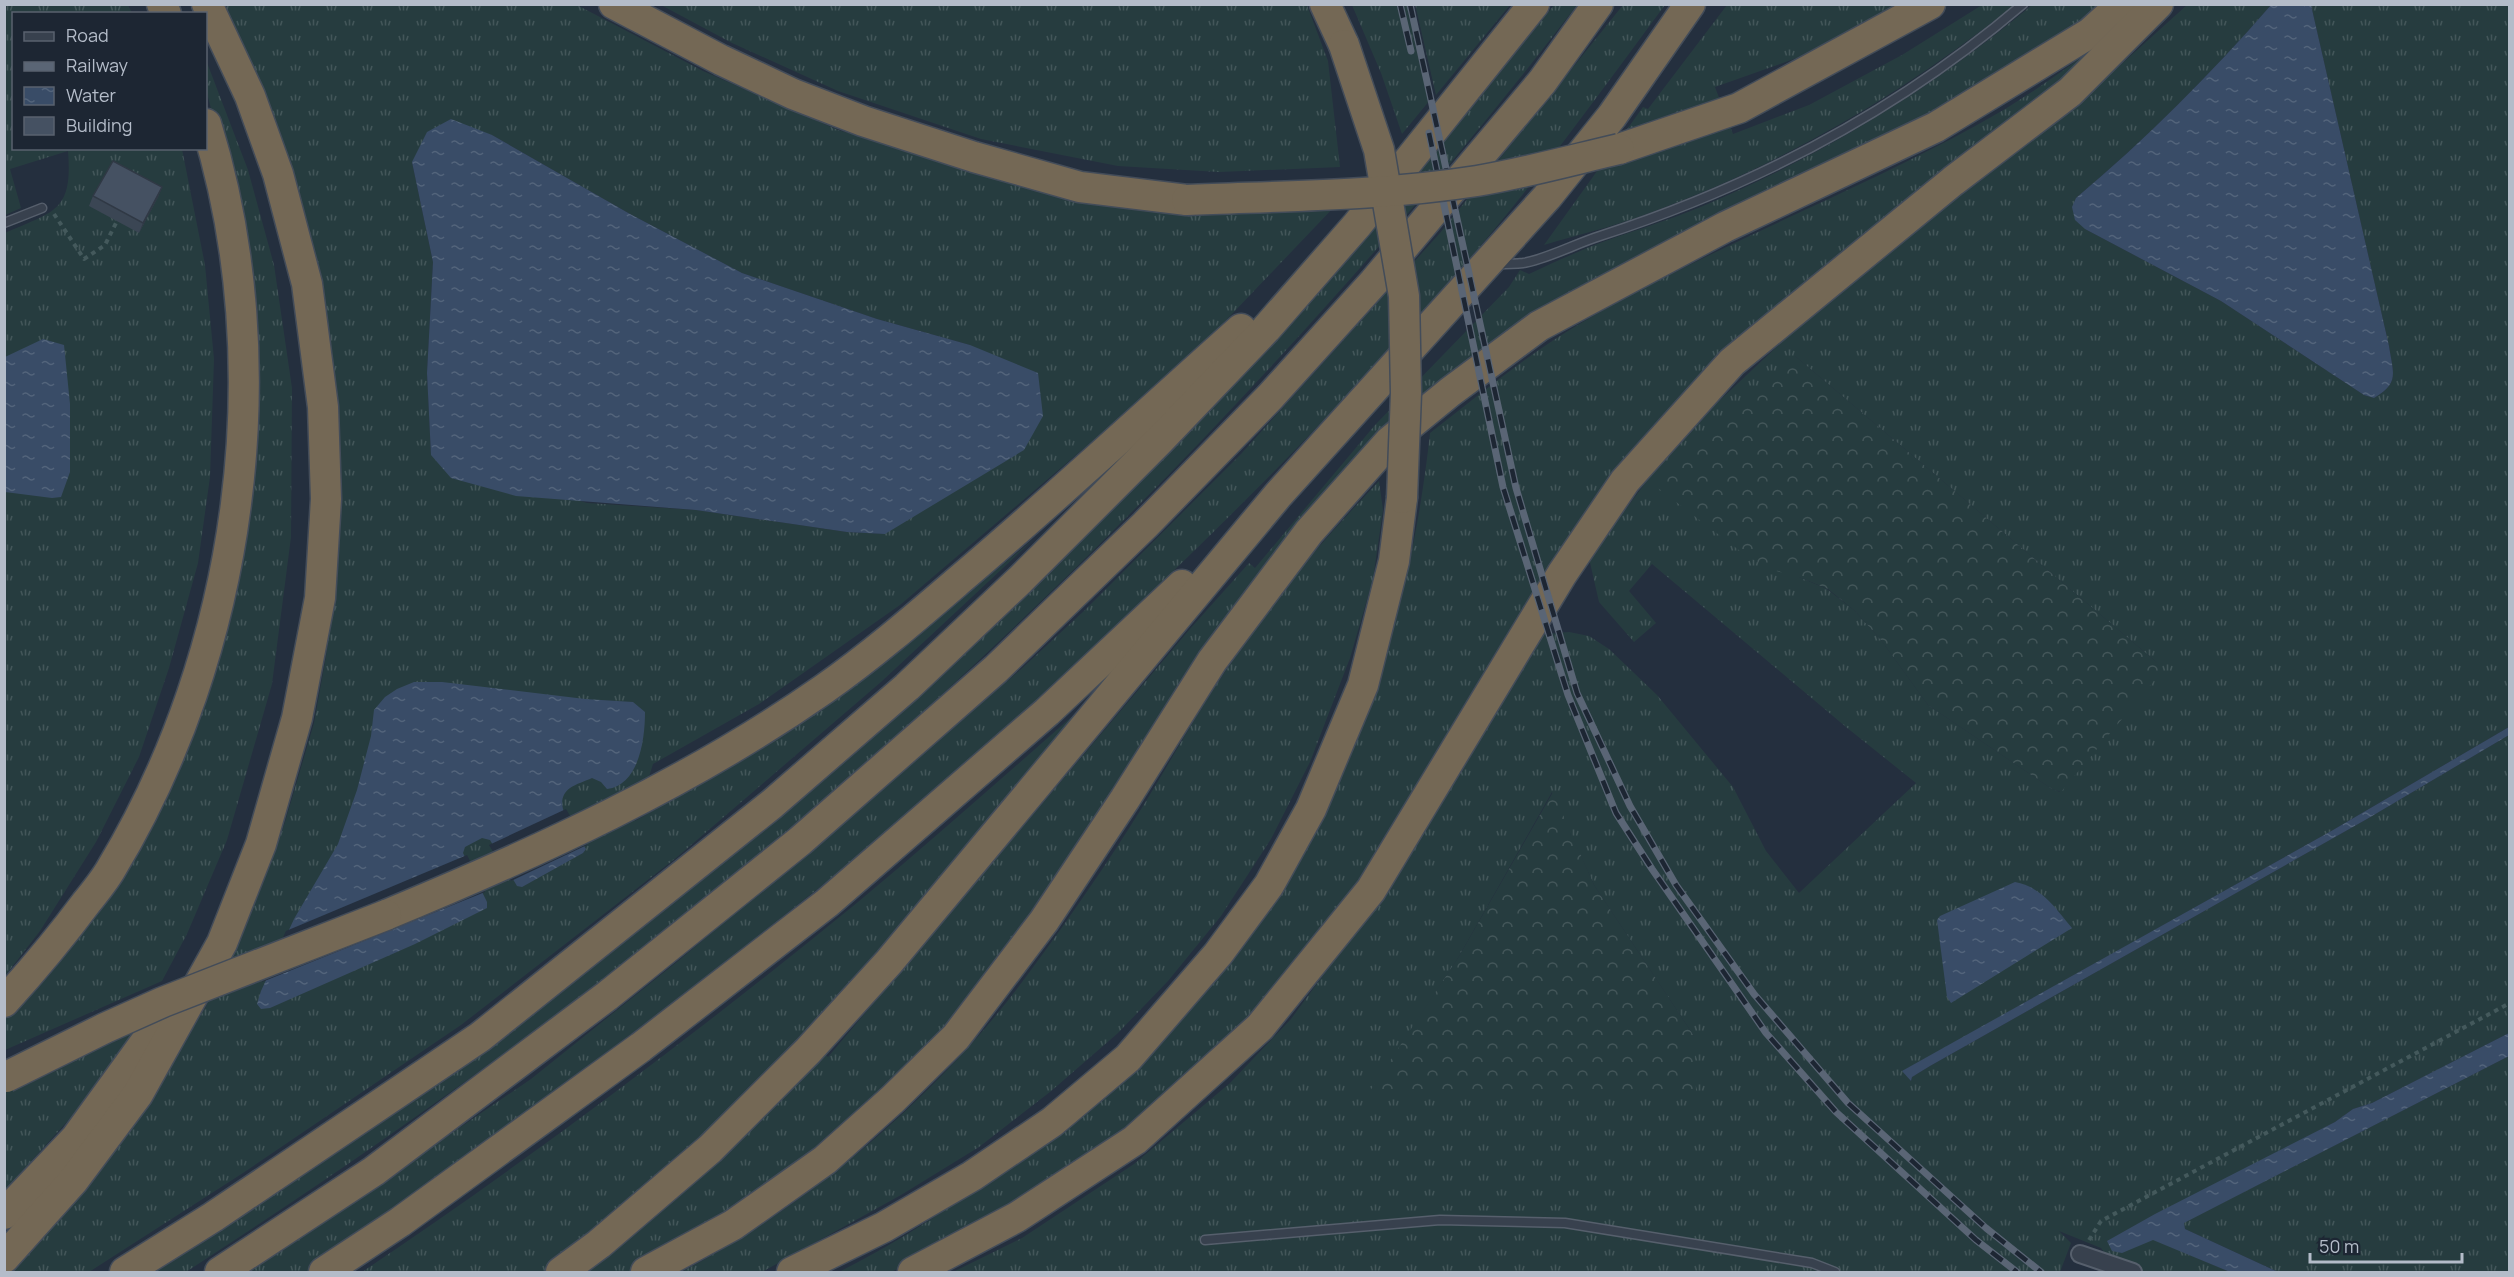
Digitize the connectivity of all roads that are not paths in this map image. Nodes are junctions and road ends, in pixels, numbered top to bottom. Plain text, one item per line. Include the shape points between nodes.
1 (207, 4) edge
2 (614, 4) edge
3 (1325, 4) edge
4 (1534, 4) edge
5 (1598, 4) edge
6 (1690, 4) edge
7 (1930, 4) edge
8 (2023, 4) edge
9 (2122, 4) edge
10 (2158, 4) edge
11 (207, 128) edge
12 (42, 208) road end
13 (4, 223) edge
14 (1357, 225) junction
15 (1486, 264) junction
16 (1278, 495) junction
17 (261, 844) junction
18 (4, 1002) edge
19 (5, 1078) edge
20 (4, 1214) edge
21 (1205, 1240) dead end
22 (2080, 1254) road end
23 (4, 1258) edge
24 (125, 1272) edge
25 (220, 1272) edge
26 (324, 1272) edge
27 (561, 1272) edge
28 (646, 1272) edge
29 (792, 1272) edge
30 (913, 1272) edge
31 (1835, 1272) edge
32 (2133, 1272) edge

1 - 17 highway via 250,96 278,174 307,284 323,406 326,499 320,598 297,718
2 - 7 highway, bridge via 793,94 863,121 1080,187 1187,200 1407,189 1478,180 1619,149 1738,108
3 - 29 highway, bridge via 1344,45 1379,150 1404,296 1402,498 1394,561 1363,685 1311,808 1269,885 1218,954 1128,1058 1052,1122 972,1176 884,1227
4 - 14 highway
5 - 25 highway via 1542,82 1366,291 1154,516 996,669 800,841 607,996 374,1171
6 - 15 highway via 1612,116 1547,197
8 - 15 lane via 1964,52 1872,114 1756,176 1643,222 1524,263
9 - 28 highway via 2090,33 1936,127 1725,227 1539,326 1390,441 1309,532 1212,661 1044,921 956,1037 825,1160 733,1225
10 - 30 highway via 2070,92 1935,195 1732,362 1625,481 1562,574 1371,890 1260,1027 1135,1140 1017,1217
11 - 18 highway via 235,255 245,361 239,479 224,579 200,667 161,778 111,871 52,949
12 - 13 lane
14 - 19 highway, bridge via 1027,522 897,633 824,689 714,760 495,870 163,1002
14 - 24 highway via 1159,441 1020,580 907,687 772,804 480,1037
15 - 16 highway
16 - 26 highway via 1047,712 827,903 641,1047
16 - 27 highway via 889,962 808,1051 711,1149
17 - 20 highway via 208,944 152,1033 76,1138
17 - 23 highway via 222,943 138,1094 73,1181
21 - 31 lane via 1440,1220 1565,1223 1812,1263
22 - 32 street

